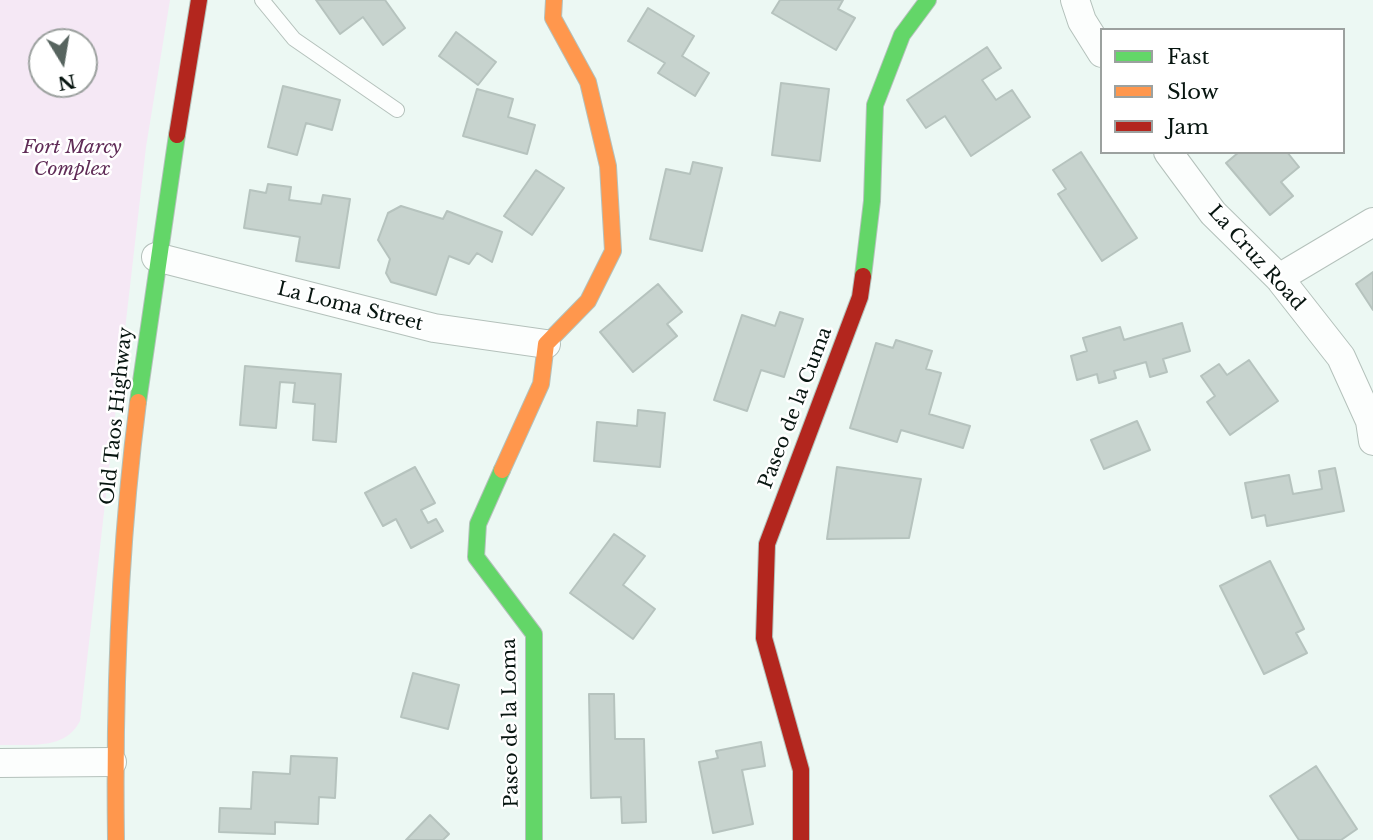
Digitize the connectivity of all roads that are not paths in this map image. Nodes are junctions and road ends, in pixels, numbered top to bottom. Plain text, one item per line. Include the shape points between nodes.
1 (198, 0) edge
2 (262, 0) edge
3 (554, 0) edge
4 (928, 0) edge
5 (1075, 0) edge
6 (1100, 50) edge
7 (397, 110) dead end
8 (1170, 154) edge
9 (1373, 222) edge
10 (156, 257) junction
11 (1279, 278) junction
12 (546, 344) junction
13 (1373, 441) edge
14 (113, 762) junction
15 (0, 763) edge
16 (116, 840) edge
17 (534, 840) edge
18 (801, 840) edge

1 - 10 street, Old Taos Highway
2 - 7 lane via 294,39
3 - 12 street via 553,18 588,82 608,166 612,251 588,300
4 - 18 street, Paseo de la Cuma via 902,35 875,105 872,201 860,297 767,544 764,638 801,770
5 - 6 street
8 - 11 street, La Cruz Road via 1213,212
9 - 11 street
10 - 12 street, La Loma Street via 434,328
10 - 14 street, Old Taos Highway via 122,568
11 - 13 street, La Cruz Road via 1341,357 1370,421
12 - 17 street, Paseo de la Loma via 541,384 478,524 476,558 534,634
14 - 15 street
14 - 16 street, Old Taos Highway

